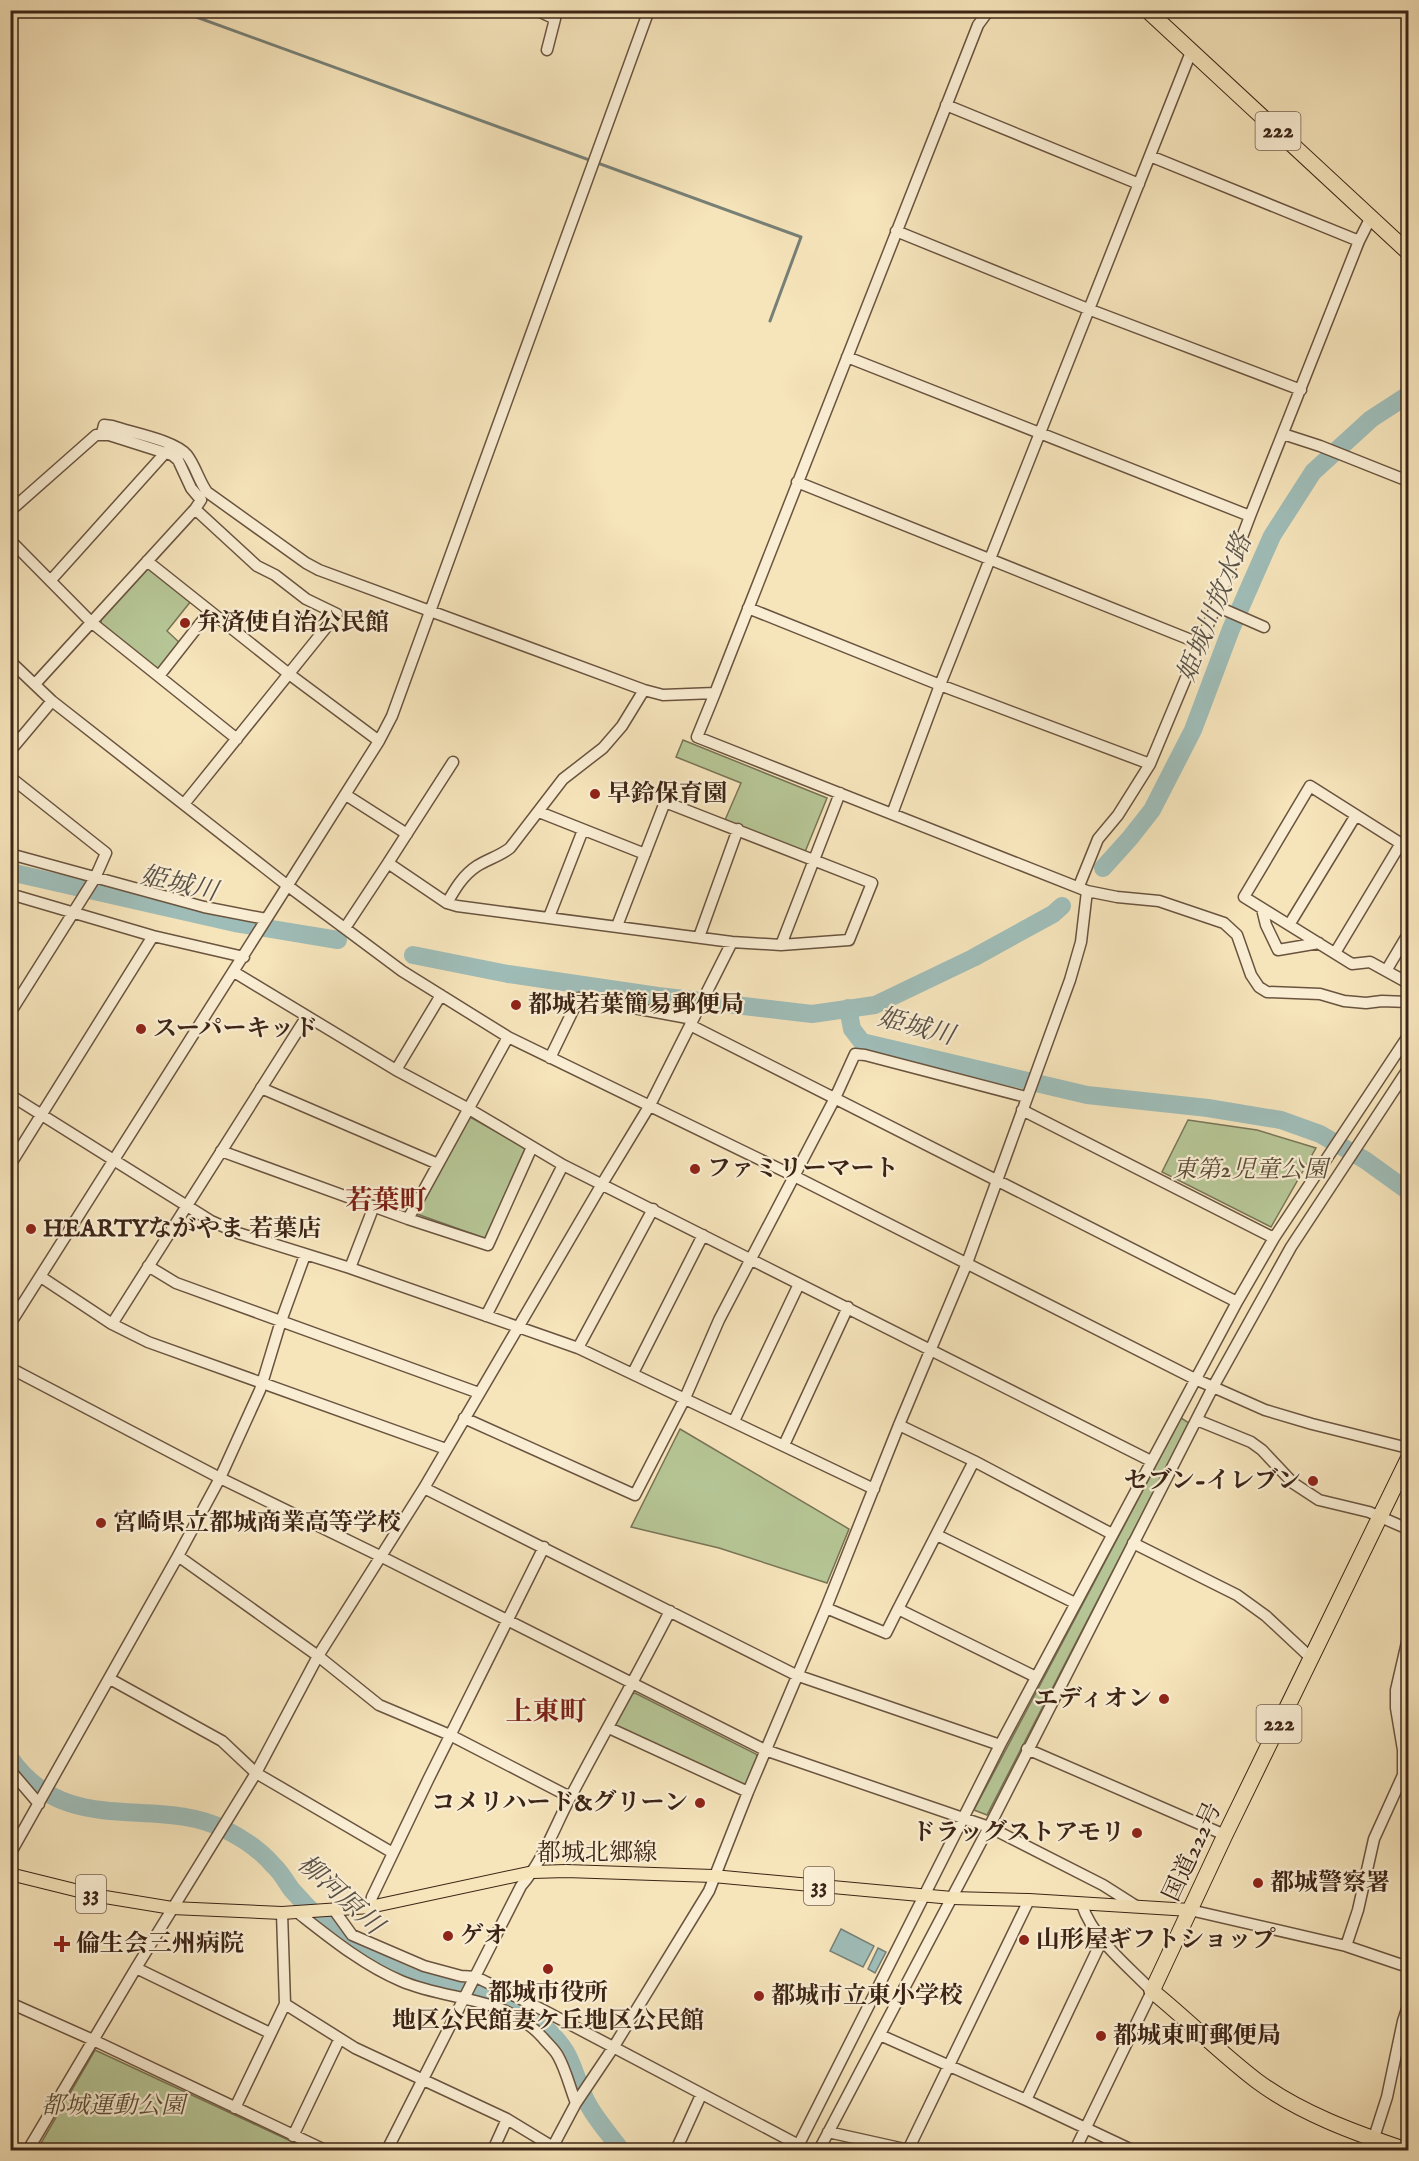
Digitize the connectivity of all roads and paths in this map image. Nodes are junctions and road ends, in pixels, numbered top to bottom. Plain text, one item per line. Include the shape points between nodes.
1 (536, 10) edge
2 (649, 10) edge
3 (989, 10) edge
4 (1147, 10) edge
5 (547, 50) dead end
6 (1191, 52) junction
7 (946, 105) junction
8 (1150, 156) junction
9 (1139, 184) junction
10 (1371, 217) junction
11 (896, 231) junction
12 (1359, 241) junction
13 (1408, 252) edge
14 (1088, 309) junction
15 (847, 357) junction
16 (1301, 390) junction
17 (102, 434) junction
18 (1040, 434) junction
19 (1283, 434) junction
20 (166, 452) junction
21 (1408, 481) edge
22 (797, 482) junction
23 (195, 509) junction
24 (10, 512) edge
25 (1250, 516) junction
26 (10, 540) edge
27 (990, 559) junction
28 (147, 561) junction
29 (51, 580) junction
30 (748, 608) junction
31 (1222, 609) junction
32 (210, 611) junction
33 (431, 612) junction
34 (91, 622) junction
35 (1264, 627) dead end
36 (1201, 644) junction
37 (10, 661) edge
38 (289, 674) junction
39 (159, 676) junction
40 (35, 684) junction
41 (940, 685) junction
42 (644, 690) junction
43 (715, 693) junction
44 (52, 702) junction
45 (237, 739) junction
46 (379, 741) junction
47 (10, 751) edge
48 (453, 762) dead end
49 (1150, 764) junction
50 (10, 777) edge
51 (840, 793) junction
52 (346, 795) junction
53 (184, 804) junction
54 (539, 812) junction
55 (892, 814) junction
56 (1356, 815) junction
57 (738, 829) junction
58 (583, 830) junction
59 (407, 834) junction
60 (1405, 846) edge
61 (10, 854) edge
62 (645, 854) junction
63 (813, 861) junction
64 (388, 863) junction
65 (95, 878) junction
66 (288, 886) junction
67 (1083, 889) junction
68 (10, 894) edge
69 (447, 903) junction
70 (1263, 909) junction
71 (73, 912) junction
72 (549, 917) junction
73 (264, 923) junction
74 (1289, 925) junction
75 (617, 926) junction
76 (345, 928) junction
77 (1408, 934) edge
78 (153, 936) junction
79 (699, 937) junction
80 (732, 942) junction
81 (1318, 943) junction
82 (781, 945) junction
83 (1335, 953) junction
84 (244, 956) junction
85 (1386, 971) junction
86 (234, 972) junction
87 (1408, 984) edge
88 (441, 995) junction
89 (15, 997) edge
90 (1408, 1002) edge
91 (10, 1013) edge
92 (307, 1016) junction
93 (691, 1022) junction
94 (1408, 1036) edge
95 (508, 1037) junction
96 (550, 1058) junction
97 (1408, 1069) edge
98 (396, 1070) junction
99 (261, 1088) junction
100 (1028, 1092) junction
101 (10, 1095) edge
102 (835, 1098) junction
103 (650, 1105) junction
104 (469, 1109) junction
105 (1022, 1110) junction
106 (42, 1115) junction
107 (532, 1147) junction
108 (221, 1151) junction
109 (114, 1160) junction
110 (438, 1164) junction
111 (10, 1165) edge
112 (563, 1165) junction
113 (794, 1176) junction
114 (997, 1180) junction
115 (602, 1184) junction
116 (187, 1206) junction
117 (374, 1206) junction
118 (653, 1209) junction
119 (408, 1219) junction
120 (703, 1234) junction
121 (1275, 1238) junction
122 (305, 1255) junction
123 (752, 1258) junction
124 (967, 1263) junction
125 (148, 1266) junction
126 (350, 1268) junction
127 (40, 1277) junction
128 (799, 1284) junction
129 (1237, 1302) junction
130 (848, 1307) junction
131 (486, 1316) junction
132 (281, 1321) junction
133 (10, 1324) edge
134 (112, 1324) junction
135 (520, 1327) junction
136 (578, 1348) junction
137 (931, 1350) junction
138 (10, 1368) edge
139 (633, 1373) junction
140 (1195, 1379) junction
141 (261, 1384) junction
142 (1213, 1387) junction
143 (479, 1393) junction
144 (685, 1398) junction
145 (464, 1418) junction
146 (1197, 1420) junction
147 (734, 1421) junction
148 (899, 1425) junction
149 (784, 1445) junction
150 (1408, 1448) edge
151 (446, 1449) junction
152 (1408, 1459) edge
153 (974, 1461) junction
154 (1151, 1461) junction
155 (220, 1478) junction
156 (424, 1488) junction
157 (874, 1489) junction
158 (1380, 1517) junction
159 (1408, 1529) edge
160 (1112, 1534) junction
161 (937, 1535) junction
162 (1133, 1543) junction
163 (544, 1547) junction
164 (178, 1556) junction
165 (382, 1557) junction
166 (1075, 1603) junction
167 (826, 1608) junction
168 (898, 1609) junction
169 (670, 1611) junction
170 (508, 1622) junction
171 (1408, 1644) edge
172 (318, 1656) junction
173 (1311, 1658) junction
174 (796, 1675) junction
175 (1036, 1677) junction
176 (110, 1679) junction
177 (633, 1684) junction
178 (609, 1728) junction
179 (450, 1735) junction
180 (1000, 1745) junction
181 (1027, 1749) junction
182 (765, 1750) junction
183 (10, 1770) edge
184 (256, 1773) junction
185 (1406, 1774) edge
186 (748, 1792) junction
187 (570, 1797) junction
188 (41, 1801) junction
189 (963, 1818) junction
190 (989, 1827) junction
191 (1225, 1835) junction
192 (393, 1852) junction
193 (10, 1854) edge
194 (533, 1872) junction
195 (10, 1874) edge
196 (713, 1876) junction
197 (925, 1895) junction
198 (952, 1899) junction
199 (1029, 1900) junction
200 (1082, 1905) junction
201 (370, 1906) junction
202 (1136, 1906) junction
203 (172, 1908) junction
204 (1190, 1910) junction
205 (329, 1911) junction
206 (302, 1912) junction
207 (282, 1913) junction
208 (1102, 1940) junction
209 (1346, 1946) junction
210 (1408, 1967) edge
211 (136, 1968) junction
212 (474, 1980) junction
213 (1152, 1991) junction
214 (465, 1998) junction
215 (10, 2003) edge
216 (285, 2004) junction
217 (1408, 2006) edge
218 (270, 2033) junction
219 (880, 2035) junction
220 (93, 2040) junction
221 (339, 2040) junction
222 (613, 2048) junction
223 (949, 2066) junction
224 (423, 2081) junction
225 (701, 2094) junction
226 (1026, 2100) junction
227 (577, 2102) junction
228 (235, 2108) junction
229 (507, 2119) junction
230 (1086, 2127) junction
231 (828, 2132) junction
232 (293, 2136) junction
233 (1372, 2145) edge
234 (554, 2149) edge
235 (801, 2149) edge
236 (908, 2150) edge
237 (28, 2151) edge
238 (325, 2151) edge
239 (387, 2151) edge
240 (493, 2151) edge
241 (676, 2151) edge
242 (819, 2151) edge
243 (1075, 2151) edge
244 (1132, 2151) edge
245 (1406, 2151) edge

1 - 5 street via 555,19
2 - 33 street
3 - 7 street via 978,25
4 - 6 highway, 222
6 - 8 street
6 - 10 highway, 222
7 - 9 street
7 - 11 street
8 - 9 street
8 - 12 street
9 - 14 street
10 - 12 street
10 - 13 highway, 222
11 - 14 street
11 - 15 street
12 - 16 street
14 - 16 street
14 - 18 street
15 - 18 street
15 - 22 street
16 - 19 street
17 - 20 street
17 - 24 street via 96,435
17 - 33 street via 104,425 112,426 177,446 188,456 207,492 306,563
18 - 25 street
18 - 27 street
19 - 21 street
19 - 25 street
20 - 23 street via 178,460 201,500
20 - 29 street
22 - 27 street
22 - 30 street
23 - 28 street
23 - 38 street via 257,566 306,599 337,614
25 - 31 street
26 - 29 street
27 - 36 street
27 - 41 street
28 - 32 street
28 - 34 street
29 - 34 street
30 - 41 street
30 - 43 street
31 - 35 street
31 - 36 street
32 - 38 street
32 - 39 street
33 - 42 street
33 - 46 street via 392,717
34 - 39 street
34 - 40 street
36 - 49 street
37 - 40 street
38 - 45 street
38 - 46 street
39 - 45 street
40 - 44 street
41 - 49 street
41 - 55 street
42 - 43 street via 663,694
42 - 54 street via 622,726 603,748 563,779
43 - 51 street via 698,737
44 - 47 street
44 - 53 street
45 - 53 street
46 - 52 street
48 - 59 street
49 - 67 street via 1098,839
50 - 65 street via 106,853
51 - 55 street
51 - 63 street
52 - 59 street
52 - 66 street
53 - 66 street
54 - 58 street
54 - 69 street via 510,848 466,875
55 - 67 street
56 - 60 street
56 - 70 street via 1310,786 1244,897
56 - 74 street
57 - 62 street via 665,802
57 - 63 street
57 - 79 street
58 - 62 street
58 - 72 street
59 - 64 street
60 - 83 street
61 - 65 street
62 - 75 street
63 - 82 street
63 - 82 street via 872,883 849,940
64 - 69 street
64 - 76 street
65 - 71 street
65 - 73 street
66 - 73 street
66 - 76 street
67 - 90 street via 1159,901 1224,923 1237,935 1251,975 1267,992 1320,994 1366,1003
67 - 100 street via 1077,958
68 - 71 street
69 - 72 street
70 - 74 street
70 - 81 street via 1278,950
71 - 78 street
71 - 89 street
72 - 75 street
73 - 84 street
74 - 81 street
75 - 79 street
76 - 88 street
77 - 85 street
78 - 84 street
78 - 106 street
79 - 80 street
80 - 82 street
80 - 93 street
81 - 83 street
83 - 85 street via 1352,964 1370,962
84 - 86 street
85 - 87 street
86 - 92 street
86 - 109 street
88 - 95 street
88 - 98 street
89 - 91 street
92 - 98 street
92 - 99 street
93 - 96 street via 579,998
93 - 102 street
93 - 103 street
94 - 121 street
95 - 96 street
95 - 104 street
96 - 103 street
97 - 142 street via 1291,1246
98 - 104 street
99 - 108 street
99 - 110 street
100 - 102 street via 855,1054
100 - 105 street
101 - 106 street
102 - 113 street
102 - 114 street
103 - 113 street
103 - 115 street
104 - 107 street
104 - 110 street
105 - 114 street
105 - 121 street
106 - 109 street
106 - 111 street
107 - 112 street
107 - 119 street via 488,1245
108 - 116 street
108 - 117 street
109 - 116 street
109 - 127 street
110 - 119 street
112 - 115 street
112 - 131 street
113 - 123 street
113 - 124 street
114 - 124 street
114 - 129 street
115 - 118 street
115 - 135 street
116 - 122 street via 238,1233
116 - 125 street
117 - 119 street
117 - 126 street
118 - 120 street
118 - 136 street
120 - 123 street
120 - 139 street
121 - 129 street
122 - 126 street
122 - 132 street
123 - 128 street
123 - 144 street via 719,1320
124 - 137 street
124 - 140 street
125 - 132 street via 176,1283
125 - 134 street
126 - 131 street
127 - 133 street
127 - 134 street
128 - 130 street
128 - 147 street
129 - 140 street
130 - 137 street
130 - 149 street
131 - 135 street
132 - 141 street
132 - 143 street
134 - 141 street via 148,1342
135 - 136 street
135 - 143 street
136 - 139 street
137 - 148 street
137 - 154 street
138 - 155 street
139 - 144 street
140 - 142 street
140 - 154 street
141 - 151 street
141 - 155 street
142 - 146 street
142 - 150 street via 1303,1422
143 - 145 street
144 - 145 street via 635,1495
144 - 147 street
145 - 151 street
146 - 158 street via 1251,1442 1293,1483 1319,1500
146 - 162 street
147 - 149 street
148 - 153 street
148 - 157 street
149 - 157 street
151 - 156 street
152 - 158 highway, 国道222号 / 222
153 - 160 street
153 - 161 street
154 - 160 street
155 - 164 street
155 - 165 street
156 - 163 street
156 - 165 street
157 - 167 street
158 - 159 street
158 - 173 highway, 国道222号 / 222
160 - 166 street
161 - 166 street
161 - 168 street
162 - 173 street via 1237,1595
162 - 181 street
163 - 169 street
163 - 170 street
164 - 172 street
164 - 176 street
165 - 170 street
165 - 172 street
166 - 175 street
167 - 168 street via 886,1633
167 - 174 street
168 - 175 street
169 - 174 street
169 - 177 street
170 - 177 street
170 - 179 street
171 - 185 street via 1396,1690
172 - 179 street via 379,1705
172 - 184 street
173 - 191 highway, 国道222号 / 222
174 - 180 street
174 - 182 street
175 - 180 street
176 - 184 street via 222,1741
176 - 188 street
177 - 178 street
177 - 182 street
178 - 186 street
178 - 187 street
179 - 187 street
179 - 192 street
180 - 189 street
181 - 190 street
181 - 191 street
182 - 186 street
182 - 189 street
183 - 188 street
184 - 192 street
184 - 203 street
185 - 209 street via 1374,1839
186 - 196 street
187 - 194 street
188 - 193 street
189 - 190 street
189 - 197 street
190 - 198 street
190 - 202 street
191 - 204 highway, 国道222号 / 222
192 - 201 street
194 - 196 main road, 都城北郷線 / 33
194 - 201 main road, 都城北郷線 / 33
194 - 212 street via 521,1886
195 - 203 main road, 都城北郷線 / 33 via 99,1896
196 - 197 main road, 都城北郷線 / 33
196 - 222 street via 709,1891
197 - 198 main road, 都城北郷線 / 33
197 - 235 street
198 - 199 main road, 都城北郷線 / 33
198 - 219 street
199 - 200 main road, 都城北郷線 / 33
199 - 223 street
200 - 202 main road, 都城北郷線 / 33
200 - 208 street via 1086,1920
201 - 205 main road, 都城北郷線 / 33
202 - 204 main road, 都城北郷線 / 33
203 - 207 main road, 都城北郷線 / 33
203 - 211 street
204 - 209 street
204 - 213 highway, 国道222号 / 222
205 - 206 main road, 都城北郷線 / 33
205 - 212 street via 352,1935 424,1966
206 - 207 main road, 都城北郷線 / 33
206 - 214 street via 368,1964 400,1981
207 - 216 street
208 - 213 street
208 - 226 street
209 - 210 street
211 - 218 street
211 - 220 street
212 - 214 street
212 - 222 street via 543,2010
213 - 230 street
213 - 233 highway via 1258,2081
214 - 224 street
214 - 227 street via 500,2007 540,2034 558,2055
215 - 220 street
216 - 218 street
216 - 221 street
217 - 233 street
218 - 228 street
219 - 223 street
219 - 231 street
220 - 228 street
220 - 237 street
221 - 224 street
221 - 232 street
222 - 225 street
222 - 227 street
223 - 226 street
223 - 236 street
224 - 229 street
224 - 239 street
225 - 235 street
225 - 241 street
226 - 230 street
227 - 234 street
228 - 232 street
229 - 234 street
229 - 240 street
230 - 243 street
230 - 244 street
231 - 236 street
231 - 242 street
232 - 238 street
233 - 245 highway

